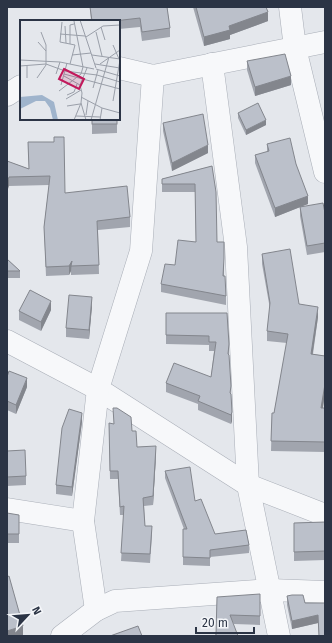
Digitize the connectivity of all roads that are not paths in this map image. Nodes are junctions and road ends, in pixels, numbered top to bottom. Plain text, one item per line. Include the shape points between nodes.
1 (290, 7) edge
2 (325, 42) edge
3 (294, 48) junction
4 (212, 64) junction
5 (120, 68) edge
6 (153, 76) junction
7 (20, 87) edge
8 (7, 95) edge
9 (325, 172) edge
10 (7, 341) edge
11 (98, 389) junction
12 (248, 485) junction
13 (7, 509) edge
14 (325, 515) edge
15 (82, 521) junction
16 (270, 590) junction
17 (325, 592) edge
18 (96, 610) junction
19 (62, 636) edge
20 (279, 636) edge

1 - 3 street
2 - 3 street
3 - 4 street
3 - 9 street
4 - 6 street
4 - 12 street via 236,247
5 - 6 street
6 - 11 street via 140,251
7 - 8 street
10 - 11 street
11 - 12 street
11 - 15 street
12 - 14 street
12 - 16 street
13 - 15 street
15 - 18 street
16 - 17 street
16 - 18 street via 115,601
16 - 20 street
18 - 19 street

